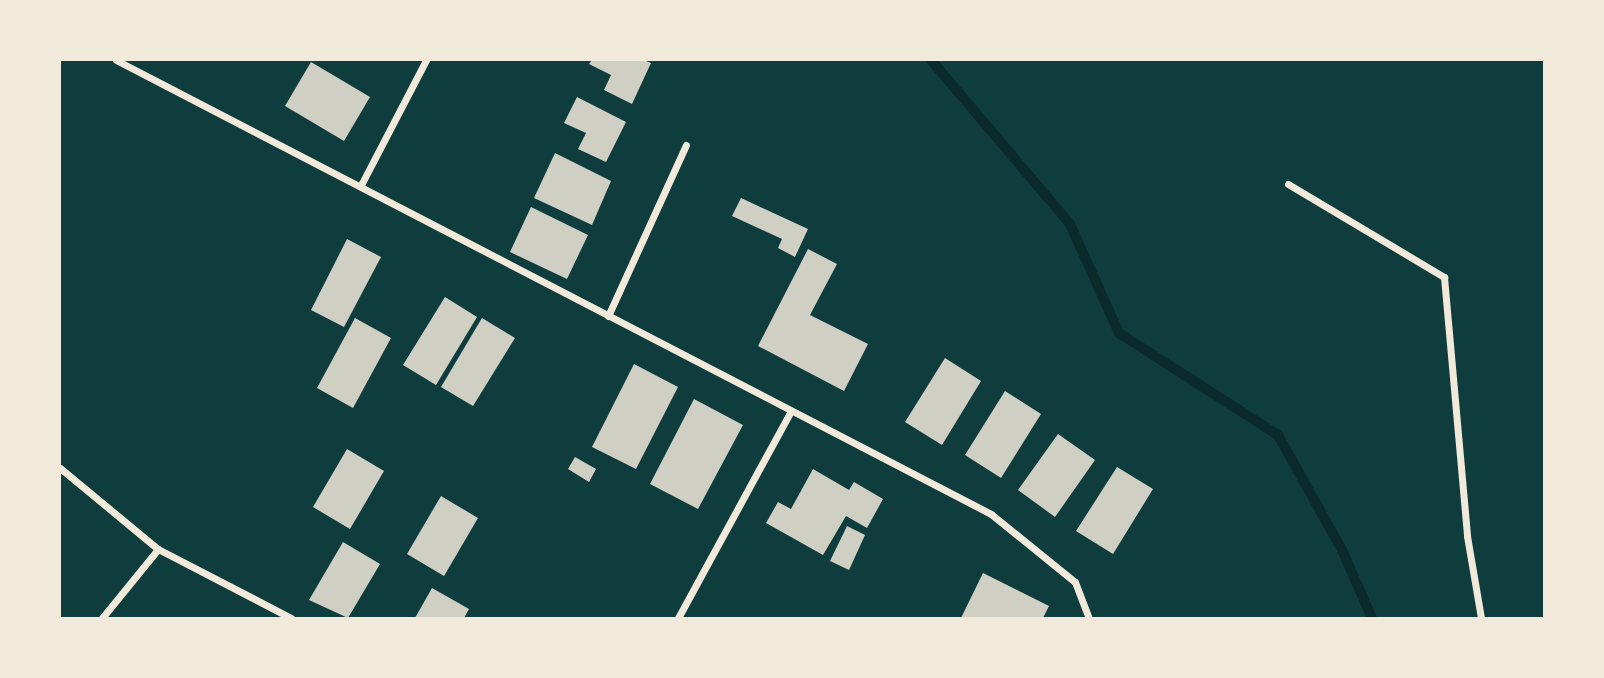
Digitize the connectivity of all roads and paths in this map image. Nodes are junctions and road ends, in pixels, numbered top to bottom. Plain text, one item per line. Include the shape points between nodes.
1 (116, 60) edge
2 (426, 60) edge
3 (685, 145) dead end
4 (1287, 184) dead end
5 (361, 185) junction
6 (608, 316) junction
7 (790, 413) junction
8 (60, 468) edge
9 (158, 549) junction
10 (102, 618) edge
11 (291, 618) edge
12 (678, 618) edge
13 (1090, 618) edge
14 (1481, 618) edge

1 - 5 street
2 - 5 street
3 - 6 street
4 - 14 street via 1444,276 1467,537
5 - 6 street
6 - 7 street
7 - 12 street
7 - 13 street via 991,514 1075,582
8 - 9 street
9 - 10 street
9 - 11 street

